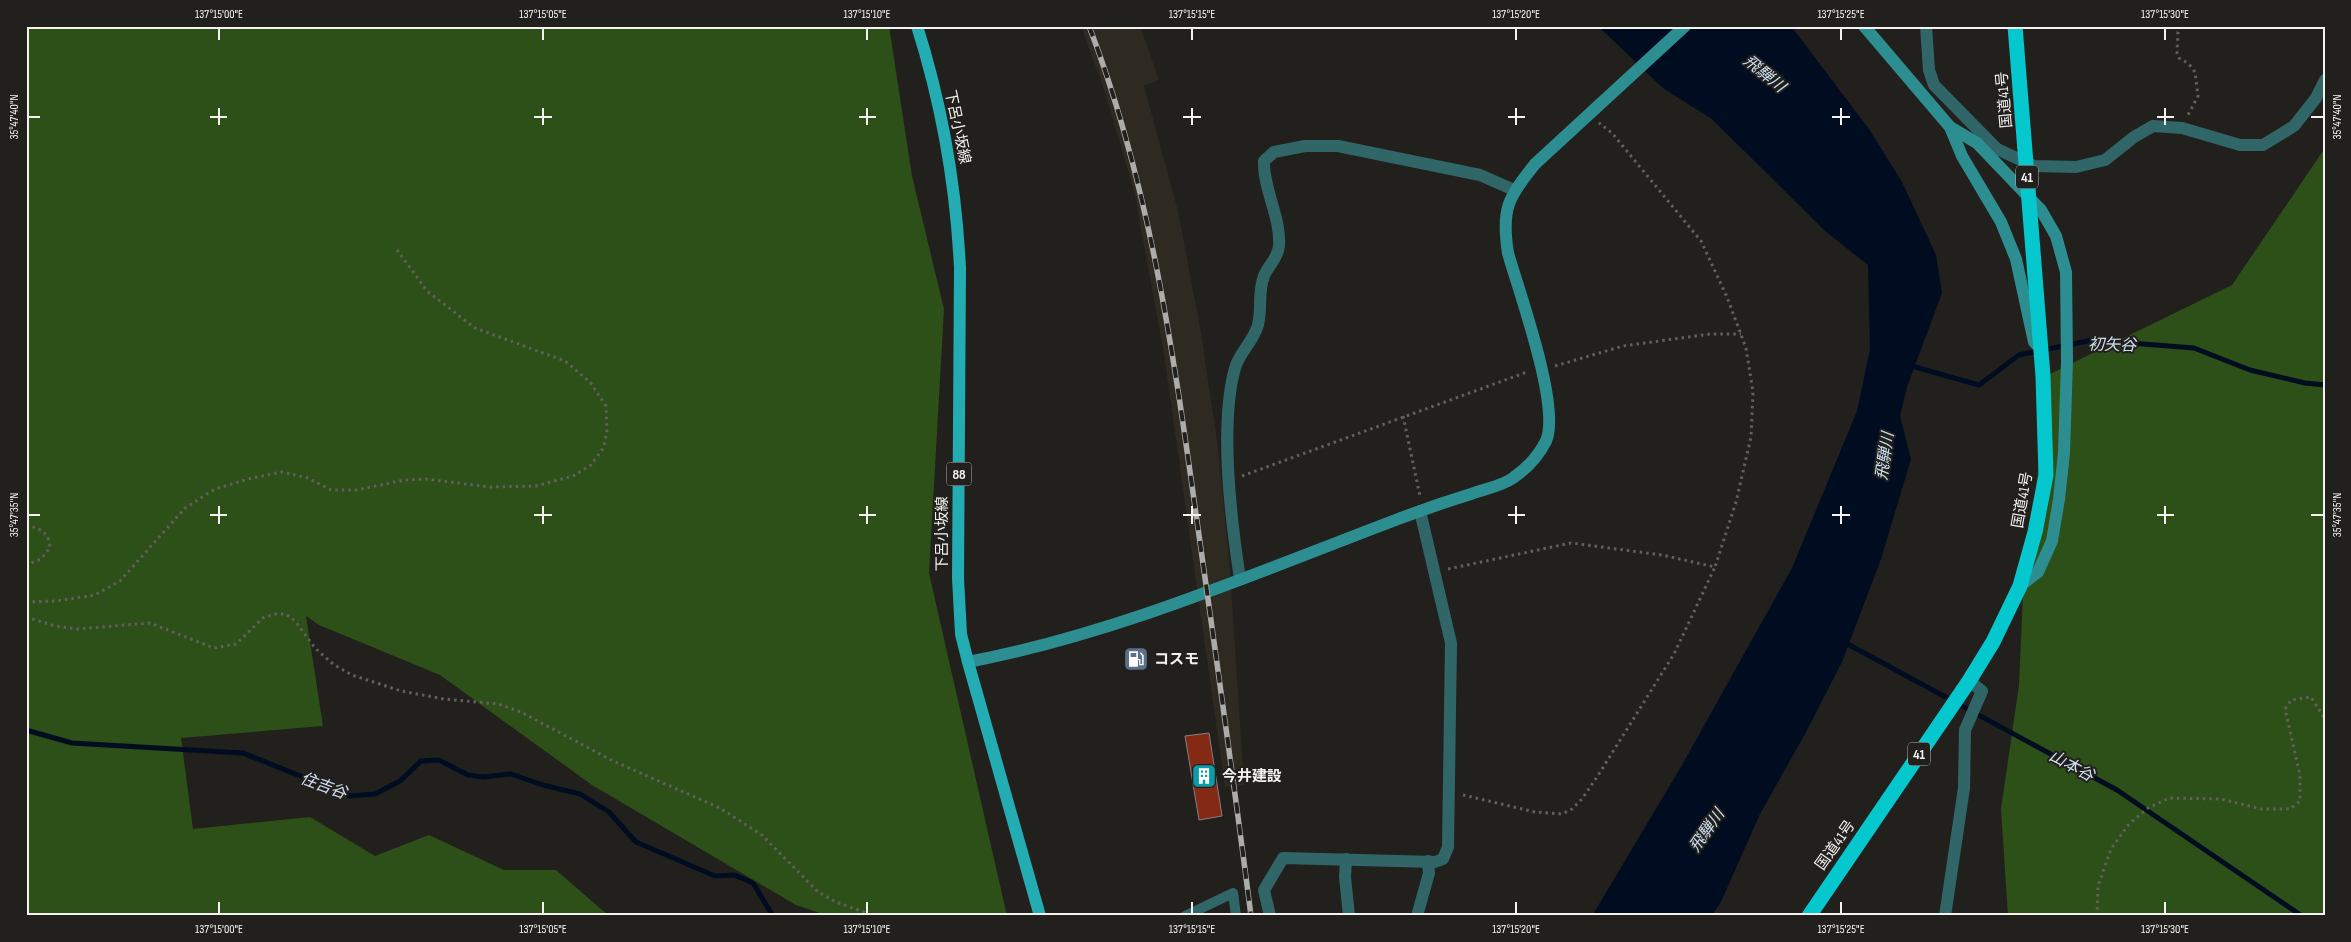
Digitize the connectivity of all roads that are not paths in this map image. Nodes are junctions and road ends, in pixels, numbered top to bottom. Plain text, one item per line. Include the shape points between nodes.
1 (917, 26) edge
2 (1685, 26) edge
3 (1864, 26) edge
4 (1926, 26) edge
5 (2015, 26) edge
6 (2325, 80) edge
7 (1950, 127) junction
8 (1514, 190) junction
9 (2040, 349) junction
10 (1422, 510) junction
11 (1240, 579) junction
12 (2020, 586) junction
13 (968, 662) junction
14 (1969, 681) junction
15 (1346, 860) junction
16 (1428, 862) junction
17 (1040, 916) edge
18 (1185, 916) edge
19 (1236, 916) edge
20 (1270, 916) edge
21 (1349, 916) edge
22 (1417, 916) edge
23 (1809, 916) edge
24 (1945, 916) edge

1 - 13 main road, 下呂小坂線 / 88 via 949,151 958,219 958,578 962,634
2 - 8 street via 1535,164
3 - 7 street
4 - 6 street via 1929,70 1934,85 1997,150 2034,166 2076,167 2105,160 2153,126 2182,128 2240,146 2263,145 2294,126 2316,98
5 - 9 highway, 国道41号 / 41
7 - 9 street via 1962,156 2001,222 2016,259 2034,342
7 - 12 street via 1977,144 2042,210 2056,236 2066,272 2064,453 2052,541 2038,572
8 - 10 street via 1506,207 1504,230 1547,391 1550,417 1546,440 1533,461 1512,478
8 - 11 street via 1480,175 1338,146 1305,146 1274,152 1264,161 1279,246 1261,285 1257,329 1236,366 1227,426 1234,542
9 - 12 highway, 国道41号 / 41 via 2046,475
10 - 11 street
10 - 16 street via 1451,643 1448,848 1443,859
11 - 13 street via 1094,632
12 - 14 highway, 国道41号 / 41 via 1993,642
13 - 17 main road, 下呂小坂線 / 88
14 - 23 highway, 国道41号 / 41
14 - 24 street via 1982,692 1965,730 1964,788
15 - 16 street
15 - 20 street via 1283,858 1264,890
15 - 21 street
16 - 22 street via 1429,873
18 - 19 lane via 1233,893

